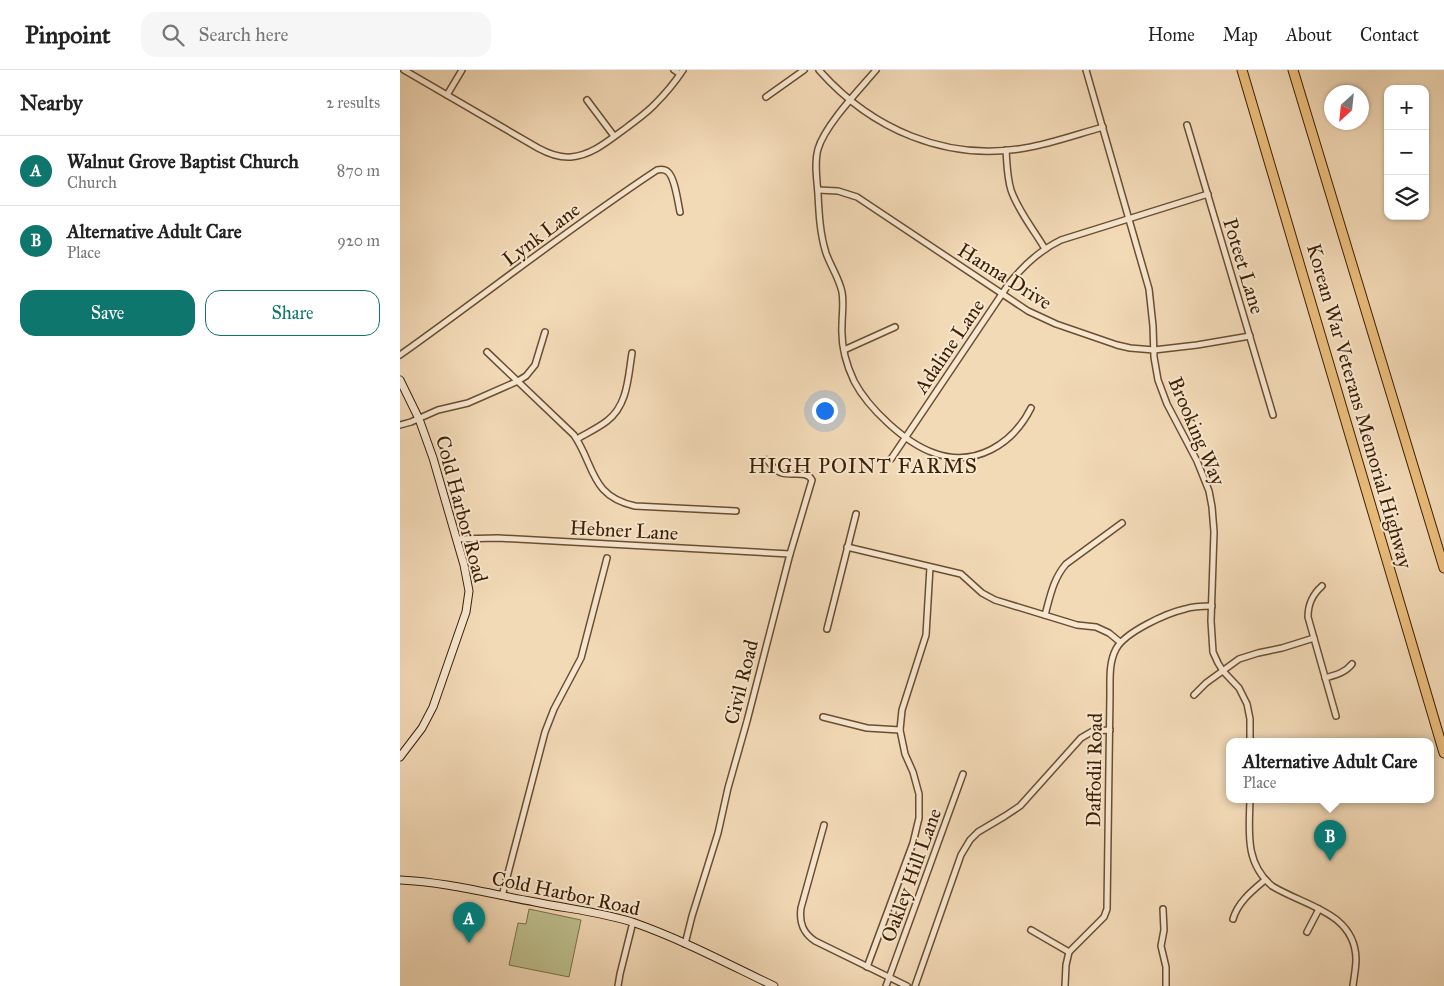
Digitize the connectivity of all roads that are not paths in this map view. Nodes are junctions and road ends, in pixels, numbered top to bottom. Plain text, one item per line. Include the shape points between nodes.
1 (404, 70) edge
2 (462, 70) edge
3 (674, 70) edge
4 (804, 70) edge
5 (819, 70) edge
6 (876, 70) edge
7 (1086, 70) edge
8 (1242, 70) edge
9 (1293, 70) edge
10 (682, 72) edge
11 (447, 95) junction
12 (766, 97) dead end
13 (587, 100) dead end
14 (850, 101) junction
15 (1187, 124) dead end
16 (1103, 127) junction
17 (614, 136) junction
18 (1006, 150) junction
19 (818, 190) junction
20 (1208, 194) junction
21 (680, 212) dead end
22 (1129, 219) junction
23 (1045, 249) junction
24 (1002, 294) junction
25 (895, 327) dead end
26 (545, 332) dead end
27 (1250, 336) junction
28 (844, 350) junction
29 (1154, 350) junction
30 (488, 352) dead end
31 (632, 353) dead end
32 (400, 355) edge
33 (400, 380) edge
34 (518, 381) junction
35 (1031, 408) dead end
36 (1273, 415) dead end
37 (419, 419) junction
38 (400, 425) edge
39 (906, 437) junction
40 (577, 439) junction
41 (891, 459) dead end
42 (767, 460) dead end
43 (736, 511) dead end
44 (856, 514) dead end
45 (1122, 523) dead end
46 (457, 539) junction
47 (848, 547) junction
48 (790, 554) junction
49 (608, 558) dead end
50 (930, 567) junction
51 (1444, 568) edge
52 (1322, 586) dead end
53 (1212, 606) junction
54 (1045, 615) junction
55 (827, 629) dead end
56 (1314, 638) junction
57 (1120, 642) junction
58 (1352, 664) dead end
59 (1223, 671) junction
60 (1325, 678) junction
61 (1194, 695) dead end
62 (1336, 716) dead end
63 (823, 717) dead end
64 (900, 730) junction
65 (1110, 730) junction
66 (1250, 738) edge
67 (1444, 752) edge
68 (400, 757) edge
69 (963, 774) dead end
70 (1250, 803) edge
71 (824, 825) dead end
72 (400, 880) edge
73 (1265, 880) junction
74 (502, 896) junction
75 (1163, 909) dead end
76 (1319, 909) junction
77 (1233, 919) dead end
78 (633, 922) junction
79 (1031, 930) dead end
80 (1307, 932) dead end
81 (686, 944) junction
82 (1069, 952) junction
83 (867, 967) junction
84 (890, 978) junction
85 (758, 983) edge
86 (618, 986) edge
87 (774, 986) edge
88 (886, 986) edge
89 (906, 986) edge
90 (915, 986) edge
91 (1065, 986) edge
92 (1166, 986) edge
93 (1353, 986) edge

1 - 11 street
2 - 11 street
3 - 10 street
4 - 12 street
5 - 14 street
6 - 14 street
7 - 16 street, Brooking Way
8 - 67 highway, Korean War Veterans Memorial Highway
9 - 51 highway, Korean War Veterans Memorial Highway
10 - 17 street via 656,104
11 - 17 street via 515,136 554,155 570,157 586,153
13 - 17 street
14 - 18 street via 884,124 912,137 960,149
14 - 19 street via 820,143 816,164
15 - 20 street, Poteet Lane
16 - 18 street via 1034,147
16 - 22 street, Brooking Way
18 - 23 street via 1012,192
19 - 24 street, Hanna Drive via 838,191 865,202
19 - 28 street via 823,242 842,292
20 - 22 street, Adaline Lane
20 - 27 street, Poteet Lane
21 - 32 street, Lynk Lane via 671,176 664,169 657,170 576,225
22 - 23 street, Adaline Lane via 1061,240
22 - 29 street, Brooking Way via 1149,289
23 - 24 street, Adaline Lane via 1021,270
24 - 29 street, Hanna Drive via 1056,324 1117,346
24 - 39 street, Adaline Lane
25 - 28 street
26 - 34 street via 534,365
27 - 29 street, Hanna Drive
27 - 36 street, Poteet Lane
28 - 39 street via 854,379 866,398
29 - 53 street, Brooking Way via 1162,392 1197,461 1212,507
30 - 34 street
31 - 40 street via 626,393 619,408 609,420
33 - 37 main road, Cold Harbor Road
34 - 37 street via 468,403 438,410
34 - 40 street
35 - 39 street via 1012,436 978,454 958,457 935,454
37 - 38 street
37 - 46 main road, Cold Harbor Road
39 - 41 street, Adaline Lane
40 - 43 street via 596,481 620,502 635,506
42 - 48 street, Civil Road via 780,472 808,474 812,480
44 - 47 street
45 - 54 street via 1060,571
46 - 48 street, Hebner Lane via 498,538
46 - 68 main road, Cold Harbor Road via 468,583 467,607 433,707
47 - 50 street
47 - 55 street
48 - 81 street, Civil Road via 718,834
49 - 74 street via 581,658 547,726
50 - 54 street via 961,574 995,600
50 - 64 street via 926,635 902,710
52 - 56 street via 1308,609
53 - 57 street via 1183,609 1158,618
53 - 59 street, Brooking Way via 1213,652
54 - 57 street via 1096,627
56 - 59 street via 1249,656
56 - 60 street
57 - 65 street, Daffodil Road via 1111,665
58 - 60 street
59 - 61 street
59 - 66 street, Brooking Way via 1239,688 1247,704
60 - 62 street
63 - 64 street via 867,728
64 - 83 street via 919,794 919,818 913,843
65 - 82 street, Daffodil Road via 1107,910 1099,923
65 - 90 street via 1093,731 1081,738 1020,806 970,840 960,855
69 - 84 street, Oakley Hill Lane
70 - 73 street via 1251,853
71 - 83 street via 801,908 802,927 815,941
72 - 74 main road, Cold Harbor Road
73 - 76 street via 1276,889
73 - 77 street via 1237,908
74 - 78 main road, Cold Harbor Road
75 - 92 street via 1161,946
76 - 80 street
76 - 93 street via 1338,921 1350,936 1356,958
78 - 81 main road, Cold Harbor Road
78 - 86 street
79 - 82 street
81 - 85 main road, Cold Harbor Road
82 - 91 street
83 - 84 street
84 - 88 street, Oakley Hill Lane
84 - 89 street
85 - 87 main road, Cold Harbor Road

